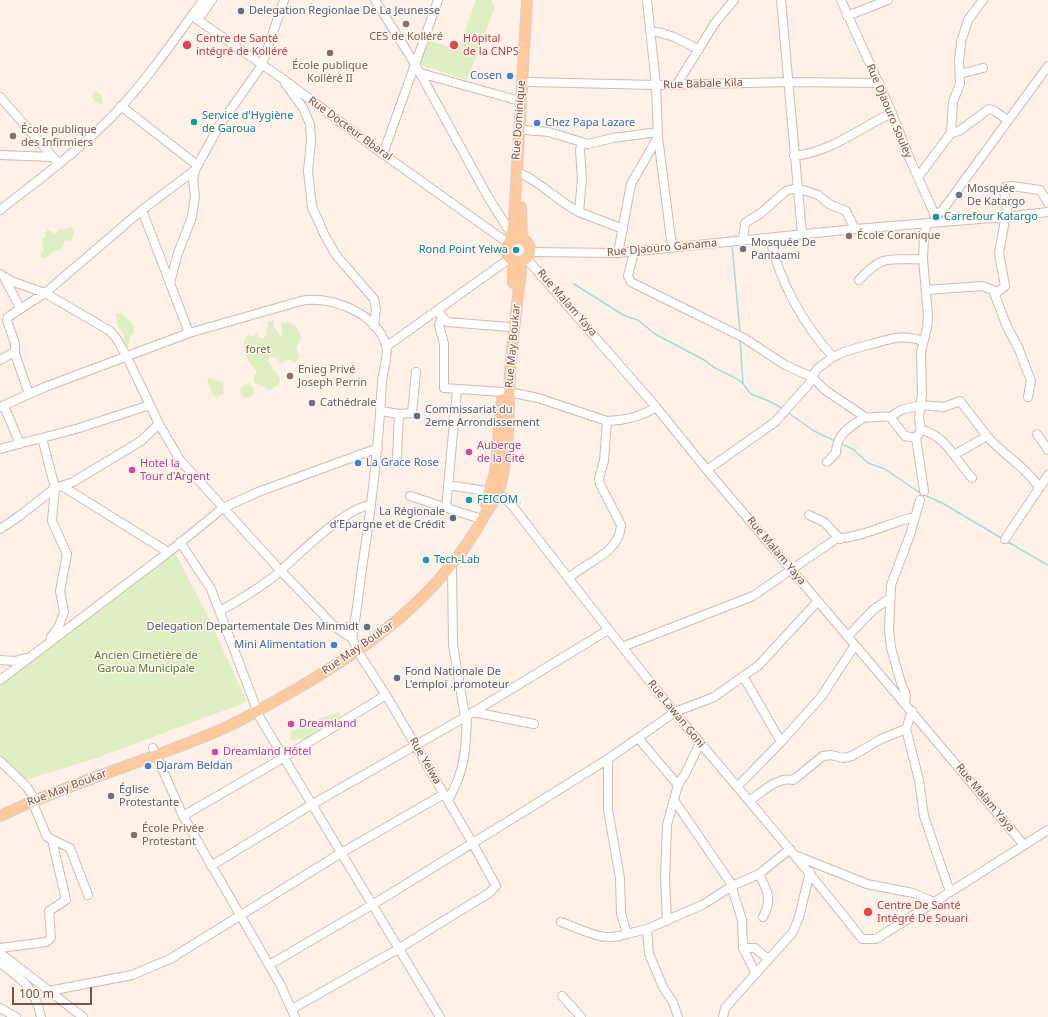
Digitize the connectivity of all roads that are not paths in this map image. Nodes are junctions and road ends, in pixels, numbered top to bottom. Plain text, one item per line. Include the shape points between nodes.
1 (203, 0) edge
2 (212, 0) edge
3 (284, 0) edge
4 (375, 0) edge
5 (438, 0) edge
6 (527, 0) edge
7 (534, 0) edge
8 (647, 0) edge
9 (734, 0) edge
10 (781, 0) edge
11 (840, 0) edge
12 (888, 0) edge
13 (983, 0) edge
14 (847, 16) junction
15 (195, 18) junction
16 (650, 31) junction
17 (699, 50) junction
18 (415, 64) junction
19 (262, 65) junction
20 (1048, 66) edge
21 (983, 68) dead end
22 (420, 73) junction
23 (960, 74) junction
24 (283, 79) junction
25 (789, 82) junction
26 (879, 83) junction
27 (677, 84) junction
28 (656, 85) junction
29 (526, 86) junction
30 (0, 97) edge
31 (520, 101) junction
32 (121, 106) junction
33 (892, 113) junction
34 (1008, 120) junction
35 (524, 130) junction
36 (951, 132) junction
37 (658, 135) junction
38 (582, 142) junction
39 (383, 154) junction
40 (0, 155) edge
41 (53, 156) junction
42 (794, 156) junction
43 (59, 164) junction
44 (196, 168) junction
45 (522, 174) junction
46 (918, 177) junction
47 (797, 188) junction
48 (1044, 190) edge
49 (1048, 203) edge
50 (0, 210) edge
51 (142, 210) junction
52 (579, 212) junction
53 (1048, 212) edge
54 (1005, 217) junction
55 (930, 221) junction
56 (623, 229) junction
57 (855, 229) junction
58 (802, 234) junction
59 (770, 238) junction
60 (522, 239) junction
61 (510, 240) junction
62 (740, 240) junction
63 (672, 247) junction
64 (634, 252) junction
65 (618, 253) junction
66 (520, 258) junction
67 (923, 259) junction
68 (3, 276) edge
69 (859, 280) dead end
70 (170, 283) junction
71 (926, 290) junction
72 (45, 293) junction
73 (996, 294) junction
74 (20, 308) junction
75 (440, 314) junction
76 (374, 326) junction
77 (509, 327) junction
78 (189, 333) junction
79 (923, 341) junction
80 (387, 346) junction
81 (14, 352) junction
82 (127, 357) junction
83 (832, 357) junction
84 (0, 360) edge
85 (416, 372) dead end
86 (812, 377) junction
87 (457, 390) junction
88 (506, 392) junction
89 (29, 394) junction
90 (1028, 397) dead end
91 (150, 405) junction
92 (921, 405) junction
93 (2, 406) edge
94 (656, 407) junction
95 (381, 411) junction
96 (398, 414) junction
97 (865, 417) junction
98 (890, 417) junction
99 (608, 421) junction
100 (159, 424) junction
101 (921, 430) junction
102 (1037, 434) dead end
103 (987, 436) junction
104 (42, 438) junction
105 (916, 438) junction
106 (20, 444) junction
107 (378, 448) junction
108 (0, 449) edge
109 (1048, 450) edge
110 (954, 455) junction
111 (397, 456) dead end
112 (827, 462) dead end
113 (707, 470) junction
114 (1048, 475) edge
115 (972, 478) dead end
116 (448, 485) junction
117 (59, 487) junction
118 (1039, 487) junction
119 (924, 491) dead end
120 (494, 492) junction
121 (410, 496) dead end
122 (920, 500) dead end
123 (371, 505) junction
124 (223, 508) junction
125 (446, 508) junction
126 (809, 515) dead end
127 (914, 517) junction
128 (478, 518) junction
129 (0, 529) edge
130 (840, 539) junction
131 (1005, 540) dead end
132 (180, 542) junction
133 (168, 552) junction
134 (452, 566) junction
135 (280, 570) junction
136 (793, 571) junction
137 (569, 578) junction
138 (890, 598) junction
139 (818, 601) junction
140 (220, 611) junction
141 (608, 630) junction
142 (848, 636) junction
143 (355, 645) junction
144 (855, 645) junction
145 (43, 646) junction
146 (622, 647) junction
147 (29, 657) junction
148 (0, 660) edge
149 (743, 676) junction
150 (0, 680) edge
151 (386, 695) junction
152 (905, 703) junction
153 (256, 709) junction
154 (912, 711) junction
155 (675, 712) junction
156 (468, 715) junction
157 (534, 724) dead end
158 (906, 730) junction
159 (638, 738) junction
160 (781, 742) junction
161 (700, 743) junction
162 (415, 745) junction
163 (154, 751) junction
164 (283, 758) junction
165 (608, 759) junction
166 (0, 761) edge
167 (678, 785) junction
168 (737, 786) junction
169 (446, 797) junction
170 (32, 798) junction
171 (674, 800) junction
172 (749, 801) junction
173 (311, 805) junction
174 (0, 809) edge
175 (0, 816) edge
176 (183, 816) junction
177 (1048, 830) edge
178 (52, 840) junction
179 (472, 842) junction
180 (1024, 845) junction
181 (790, 849) junction
182 (341, 853) junction
183 (796, 856) junction
184 (211, 866) junction
185 (810, 872) junction
186 (759, 874) junction
187 (732, 886) junction
188 (950, 892) junction
189 (88, 896) dead end
190 (934, 902) junction
191 (372, 905) junction
192 (240, 915) junction
193 (763, 917) dead end
194 (667, 921) junction
195 (561, 922) dead end
196 (647, 929) junction
197 (627, 934) junction
198 (0, 948) edge
199 (743, 948) junction
200 (398, 949) junction
201 (0, 953) edge
202 (768, 959) junction
203 (0, 963) edge
204 (269, 965) junction
205 (755, 972) junction
206 (49, 991) junction
207 (562, 996) dead end
208 (0, 1008) edge
209 (294, 1013) edge
210 (16, 1017) edge
211 (41, 1017) edge
212 (83, 1017) edge
213 (440, 1017) edge
214 (581, 1017) edge
215 (678, 1017) edge
216 (723, 1017) edge

1 - 15 street
2 - 15 street
3 - 19 street
4 - 18 street
5 - 18 street
6 - 29 main road, Rue Dominique
7 - 29 main road, Rue Dominique
8 - 16 street
9 - 17 street via 715,23
10 - 25 street
11 - 14 street, Rue Djaouro Souley
12 - 14 street
13 - 23 street via 968,20 963,35
14 - 26 street, Rue Djaouro Souley
15 - 19 street, Rue Docteur Bbaral
15 - 32 street
16 - 17 street via 662,32
16 - 28 street
17 - 27 street
18 - 22 street
18 - 39 street
19 - 24 street, Rue Docteur Bbaral
19 - 44 street via 219,126
20 - 34 street
21 - 23 street
22 - 31 street
22 - 61 street
23 - 36 street via 960,84 953,102
24 - 39 street, Rue Docteur Bbaral
24 - 76 street via 303,108 310,124 308,171 312,207 336,255 374,299
25 - 26 street, Rue Babale Kila
25 - 27 street, Rue Babale Kila
25 - 42 street
26 - 33 street, Rue Djaouro Souley
27 - 28 street, Rue Babale Kila
28 - 29 street, Rue Babale Kila
28 - 37 street
29 - 31 main road, Rue Dominique
29 - 35 main road, Rue Dominique
30 - 41 street
31 - 61 main road, Rue Dominique
32 - 43 street
32 - 44 street
33 - 42 street via 831,147
33 - 46 street, Rue Djaouro Souley
34 - 36 street via 989,109 959,131
34 - 55 street via 942,211
35 - 38 street via 549,132
35 - 45 main road, Rue Dominique
36 - 46 street
37 - 38 street
37 - 56 street via 631,184
37 - 63 street
38 - 52 street
39 - 61 street, Rue Docteur Bbaral
40 - 41 street
41 - 43 street
42 - 47 street
43 - 50 street
44 - 51 street
44 - 70 street via 193,180 192,217
45 - 52 street
45 - 60 main road, Rue Dominique
46 - 55 street, Rue Djaouro Souley
47 - 57 street via 818,195 829,204 846,211
47 - 58 street
47 - 62 street via 786,191 745,223
48 - 49 street
48 - 54 street via 1005,187
51 - 70 street
51 - 72 street
52 - 56 street
53 - 54 street
54 - 55 street
54 - 73 street via 999,253 1005,286
55 - 57 street
55 - 67 street via 924,236
56 - 65 street
57 - 58 street
58 - 59 street
59 - 62 street
59 - 83 street via 775,260 788,292
60 - 61 main road
60 - 66 main road via 528,244
61 - 66 main road, Rue Dominique via 506,251
62 - 63 street, Rue Djaouro Ganama
63 - 64 street, Rue Djaouro Ganama
64 - 65 street, Rue Djaouro Ganama
64 - 86 street via 628,276 631,282 735,333 785,365
65 - 66 street, Rue Djaouro Ganama
66 - 75 street
66 - 77 main road, Rue May Boukar
66 - 88 main road, Rue May Boukar
66 - 94 street, Rue Malam Yaya via 539,271
67 - 69 street via 895,258 875,263
67 - 71 street
68 - 72 street
68 - 74 street
70 - 78 street
71 - 73 street via 982,286
71 - 79 street via 927,328
72 - 74 street
72 - 82 street via 110,331
73 - 90 street via 1007,327 1031,381
74 - 81 street via 8,316 7,321 15,343
75 - 77 street via 447,322
75 - 80 street
75 - 87 street via 439,325 444,344 444,388
76 - 78 street via 366,317 346,306 305,300
76 - 80 street
77 - 88 main road, Rue May Boukar
78 - 82 street
79 - 83 street via 903,337 892,338
79 - 92 street
80 - 95 street via 382,377
81 - 84 street
81 - 89 street
82 - 89 street
82 - 91 street
83 - 86 street via 822,364
85 - 96 street via 413,412
86 - 97 street via 825,390
86 - 113 street via 808,386 775,422
87 - 88 street
87 - 116 street
88 - 99 street via 538,398
88 - 120 main road, Rue May Boukar via 506,449
89 - 93 street
91 - 100 street
91 - 104 street
92 - 98 street via 901,410
92 - 101 street
92 - 103 street via 944,407 960,401
93 - 106 street
94 - 99 street via 638,417
94 - 113 street, Rue Malam Yaya
95 - 96 street
95 - 107 street
96 - 111 street
97 - 98 street
97 - 112 street via 847,429 838,442 836,453
98 - 105 street via 905,436
99 - 137 street via 600,484 621,525 621,531 612,547
100 - 117 street via 141,441 73,482
100 - 124 street via 180,460
101 - 105 street
101 - 110 street via 938,437
102 - 109 street
103 - 110 street
103 - 118 street via 1006,456 1027,470
104 - 106 street
104 - 117 street
105 - 119 street
106 - 108 street
107 - 123 street
107 - 124 street via 258,492
110 - 115 street
113 - 136 street, Rue Malam Yaya
114 - 118 street
116 - 120 street
116 - 125 street
117 - 129 street
117 - 133 street
117 - 145 street via 52,521 67,554 60,591 64,612 59,626
118 - 131 street
120 - 128 main road, Rue May Boukar
120 - 134 main road, Rue May Boukar via 478,527
120 - 137 street, Rue Lawan Goni via 511,504
121 - 125 street
122 - 127 street
123 - 135 street via 359,508 326,530
123 - 143 street
124 - 132 street
124 - 135 street
125 - 128 street
126 - 130 street via 824,522
127 - 130 street via 868,534
127 - 138 street via 902,558 891,579
128 - 143 main road, Rue May Boukar via 440,573 381,628
130 - 136 street via 827,544
132 - 133 street
132 - 140 street via 208,582
133 - 145 street
134 - 143 main road, Rue May Boukar via 384,632
134 - 156 street via 453,645
135 - 140 street via 256,589
135 - 143 street
136 - 139 street, Rue Malam Yaya
136 - 146 street via 753,596
137 - 141 street, Rue Lawan Goni
138 - 142 street via 873,610
138 - 152 street via 891,648 900,683 906,695
139 - 142 street, Rue Malam Yaya
139 - 149 street via 759,665
140 - 153 street
141 - 146 street, Rue Lawan Goni
141 - 156 street
142 - 144 street, Rue Malam Yaya
143 - 151 street, Rue Yelwa
143 - 153 main road, Rue May Boukar
144 - 152 street, Rue Malam Yaya
144 - 160 street via 824,692
145 - 147 street
146 - 155 street, Rue Lawan Goni
147 - 148 street
147 - 150 street
149 - 155 street via 714,697
149 - 160 street
151 - 162 street, Rue Yelwa
151 - 164 street
152 - 154 street, Rue Malam Yaya
153 - 163 main road, Rue May Boukar via 219,730
153 - 164 street
154 - 158 street
154 - 180 street, Rue Malam Yaya
155 - 159 street
155 - 161 street, Rue Lawan Goni
156 - 157 street
156 - 162 street
156 - 169 street via 465,758 457,786
158 - 172 street via 881,739 852,756 823,756 797,778 778,782
158 - 188 street via 919,780 926,826
159 - 165 street
159 - 167 street
160 - 168 street
161 - 167 street
161 - 168 street, Rue Lawan Goni
162 - 169 street, Rue Yelwa
162 - 173 street
163 - 170 main road, Rue May Boukar
163 - 176 street
164 - 173 street
164 - 176 street
165 - 179 street
165 - 197 street via 608,810 620,878 621,913
166 - 170 street via 27,788
167 - 171 street
168 - 172 street, Rue Lawan Goni
169 - 179 street, Rue Yelwa
169 - 182 street
170 - 174 main road, Rue May Boukar
170 - 175 main road, Rue May Boukar
170 - 178 street via 43,832
171 - 187 street
171 - 194 street via 666,825 664,879
172 - 181 street, Rue Lawan Goni
173 - 182 street
173 - 184 street
176 - 184 street
177 - 180 street
178 - 189 street via 64,844 73,852
178 - 198 street via 66,900 49,911 51,938 46,942
179 - 191 street
179 - 200 street, Rue Yelwa via 496,886
180 - 188 street
181 - 183 street, Rue Lawan Goni
181 - 186 street
182 - 191 street
182 - 192 street
183 - 185 street, Rue Lawan Goni
183 - 190 street via 867,884 913,893
184 - 192 street
185 - 190 street, Rue Lawan Goni via 862,939 876,939
185 - 202 street via 793,932
186 - 187 street
186 - 193 street via 769,895
187 - 194 street via 704,904
187 - 199 street via 742,920
188 - 190 street
191 - 200 street
191 - 204 street
192 - 204 street
192 - 206 street via 170,959 132,976
194 - 196 street
195 - 197 street via 605,938
196 - 197 street
196 - 215 street via 649,954
199 - 202 street via 755,948
199 - 205 street
200 - 209 street
200 - 213 street
201 - 206 street
202 - 205 street
203 - 211 street via 32,990
204 - 209 street
205 - 216 street via 725,1008
206 - 212 street
207 - 214 street
208 - 210 street

